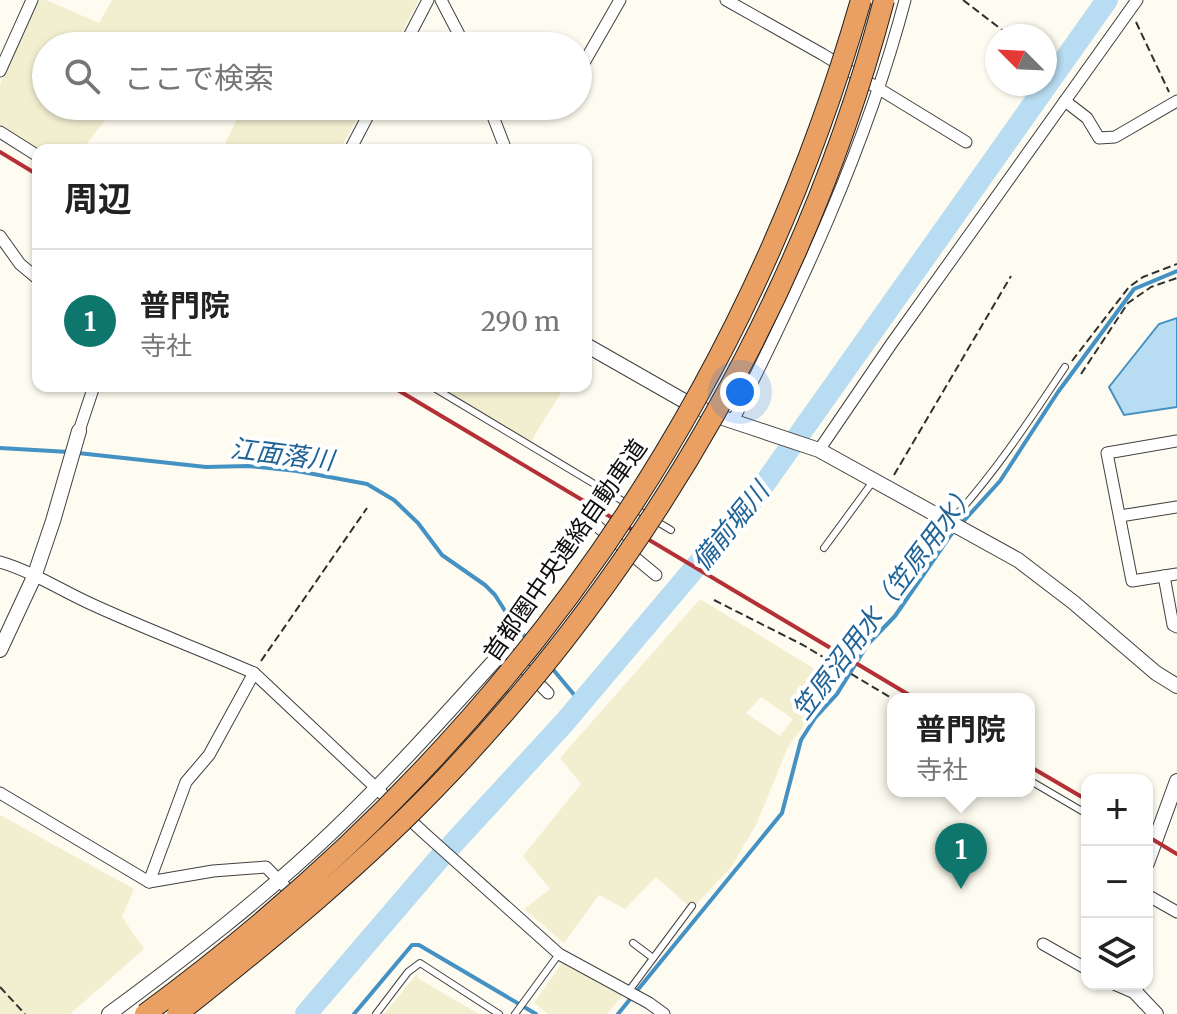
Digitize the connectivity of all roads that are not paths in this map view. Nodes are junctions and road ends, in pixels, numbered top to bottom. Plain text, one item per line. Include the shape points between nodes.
1 (32, 0) edge
2 (428, 0) edge
3 (441, 0) edge
4 (620, 0) edge
5 (726, 0) edge
6 (861, 0) edge
7 (884, 0) edge
8 (905, 0) edge
9 (1134, 5) edge
10 (411, 32) edge
11 (458, 32) edge
12 (592, 49) edge
13 (0, 71) edge
14 (878, 89) junction
15 (1065, 101) junction
16 (1175, 102) edge
17 (366, 120) edge
18 (494, 120) edge
19 (0, 132) edge
20 (966, 142) dead end
21 (353, 144) edge
22 (504, 144) edge
23 (32, 152) edge
24 (0, 236) edge
25 (32, 274) edge
26 (592, 349) edge
27 (1065, 367) road end
28 (92, 392) edge
29 (441, 392) edge
30 (733, 421) junction
31 (79, 431) joint
32 (1177, 441) edge
33 (818, 450) junction
34 (881, 483) junction
35 (1177, 507) edge
36 (1120, 516) junction
37 (956, 526) junction
38 (671, 530) dead end
39 (824, 548) dead end
40 (0, 562) edge
41 (656, 575) dead end
42 (1171, 575) edge
43 (34, 577) junction
44 (1177, 627) edge
45 (505, 649) junction
46 (0, 650) edge
47 (254, 673) junction
48 (1177, 686) edge
49 (548, 693) dead end
50 (1177, 781) edge
51 (1035, 784) edge
52 (377, 788) junction
53 (0, 793) edge
54 (1081, 810) edge
55 (1152, 846) edge
56 (279, 881) junction
57 (149, 882) junction
58 (1153, 898) edge
59 (302, 904) dead end
60 (692, 906) dead end
61 (1177, 912) edge
62 (633, 943) dead end
63 (1043, 944) dead end
64 (559, 954) junction
65 (653, 958) junction
66 (1081, 966) edge
67 (1137, 990) edge
68 (628, 992) junction
69 (109, 1014) edge
70 (145, 1014) edge
71 (177, 1014) edge
72 (376, 1014) edge
73 (499, 1014) edge
74 (515, 1014) edge
75 (664, 1014) edge
76 (1156, 1014) edge

1 - 13 street
2 - 10 street
3 - 11 street
4 - 12 street
5 - 14 street
6 - 70 highway, 首都圏中央連絡自動車道, bridge via 824,118 751,293 678,433 606,546 514,669 410,785 300,890
7 - 71 highway, 首都圏中央連絡自動車道, bridge via 847,125 793,260 697,444 622,559 547,661 448,775 313,904
8 - 14 street
9 - 15 street
14 - 20 street
14 - 30 street via 806,271
15 - 16 street via 1105,139
15 - 33 street
17 - 21 street
18 - 22 street
19 - 23 street
24 - 25 street
26 - 30 street via 675,397
27 - 37 lane
28 - 31 street
29 - 38 lane
30 - 33 street
31 - 43 street
32 - 36 street via 1107,453
33 - 34 street
34 - 37 street
34 - 39 lane
35 - 36 street
36 - 42 street via 1132,581
37 - 48 street via 1018,560
40 - 43 street
41 - 45 street via 592,522 586,523 500,638
42 - 44 street
43 - 46 street
43 - 47 street
45 - 49 street
45 - 52 street
47 - 52 street
47 - 57 street via 209,755 186,782
50 - 55 street
51 - 54 lane
52 - 56 street
52 - 64 street
53 - 57 street
56 - 57 street via 266,867
56 - 59 street
56 - 69 street
58 - 61 street
60 - 65 lane
62 - 65 lane
63 - 66 street
64 - 68 street
64 - 74 lane
65 - 68 lane
67 - 76 street
68 - 75 street
72 - 73 lane via 420,963

